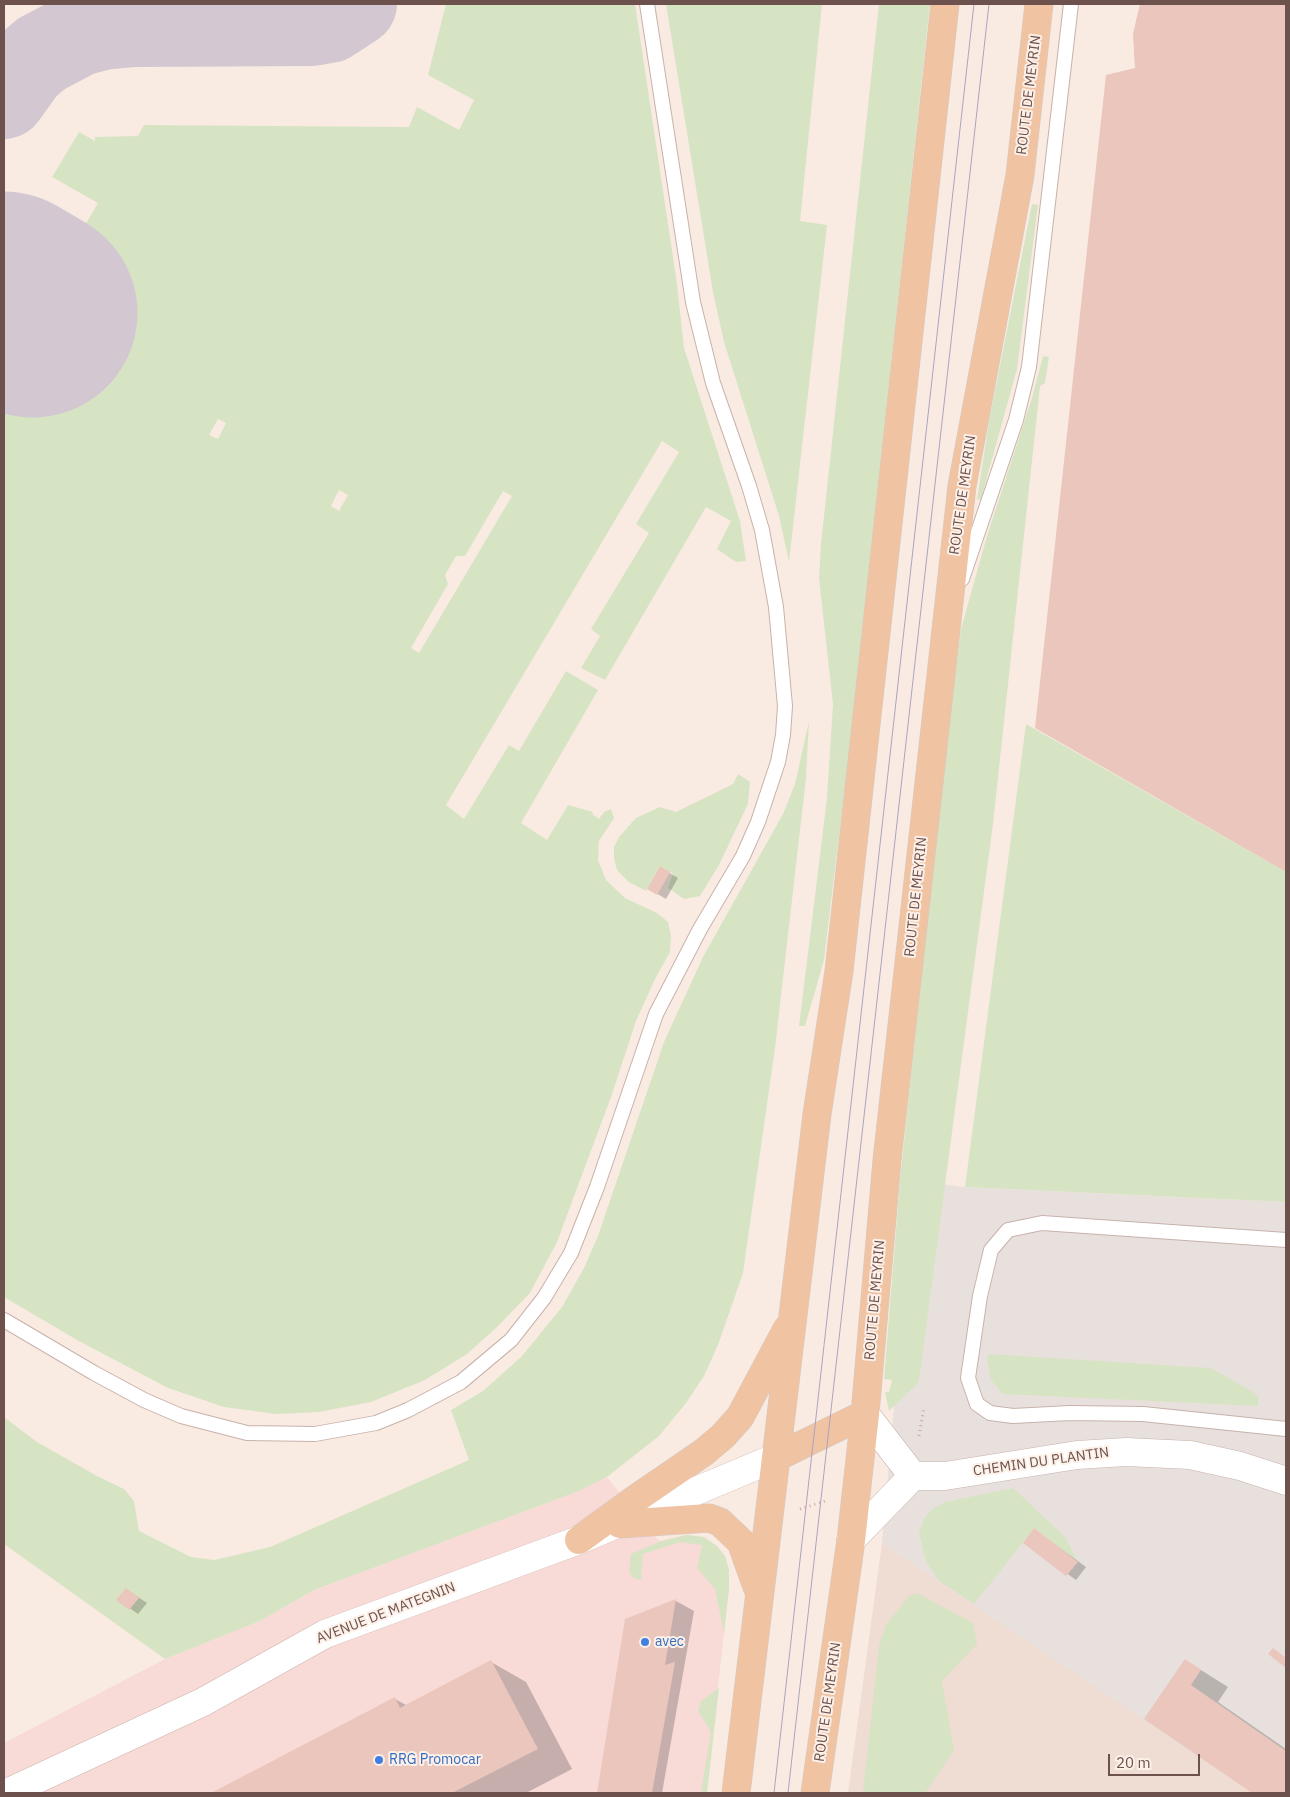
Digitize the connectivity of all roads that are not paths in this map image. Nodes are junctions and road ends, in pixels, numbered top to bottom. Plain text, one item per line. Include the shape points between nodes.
1 (647, 4) edge
2 (945, 4) edge
3 (1039, 4) edge
4 (1071, 4) edge
5 (946, 625) junction
6 (1286, 1240) edge
7 (794, 1317) junction
8 (4, 1320) edge
9 (865, 1414) junction
10 (1286, 1429) edge
11 (777, 1457) junction
12 (913, 1476) junction
13 (1286, 1481) edge
14 (620, 1524) junction
15 (579, 1540) junction
16 (852, 1540) junction
17 (760, 1596) junction
18 (7, 1793) edge
19 (736, 1793) edge
20 (815, 1793) edge

1 - 8 lane via 693,302 714,383 762,530 776,607 785,706 778,762 758,822 743,856 656,1014 594,1196 571,1253 523,1326 505,1346 461,1382 408,1410 376,1422 315,1434 247,1433 181,1416 94,1373
2 - 7 main road via 839,971 817,1114
3 - 5 main road, ROUTE DE MEYRIN via 1020,175 962,486
4 - 5 lane via 1029,367 1016,420
5 - 9 main road, ROUTE DE MEYRIN via 888,1150
6 - 10 lane via 1042,1223 1008,1230 991,1250 980,1296 968,1378 977,1404 990,1413 1013,1416 1143,1414
7 - 11 main road
7 - 15 main road via 740,1416 723,1436 682,1469
9 - 11 main road
9 - 12 main road
9 - 16 main road, ROUTE DE MEYRIN
11 - 14 main road, AVENUE DE MATEGNIN
11 - 17 main road
12 - 13 main road, CHEMIN DU PLANTIN via 945,1476 1077,1455 1126,1452 1190,1455
12 - 16 main road
14 - 15 main road, AVENUE DE MATEGNIN
14 - 17 main road via 709,1518 720,1522 741,1542
15 - 18 main road, AVENUE DE MATEGNIN via 326,1634 203,1702
16 - 20 main road, ROUTE DE MEYRIN
17 - 19 main road

